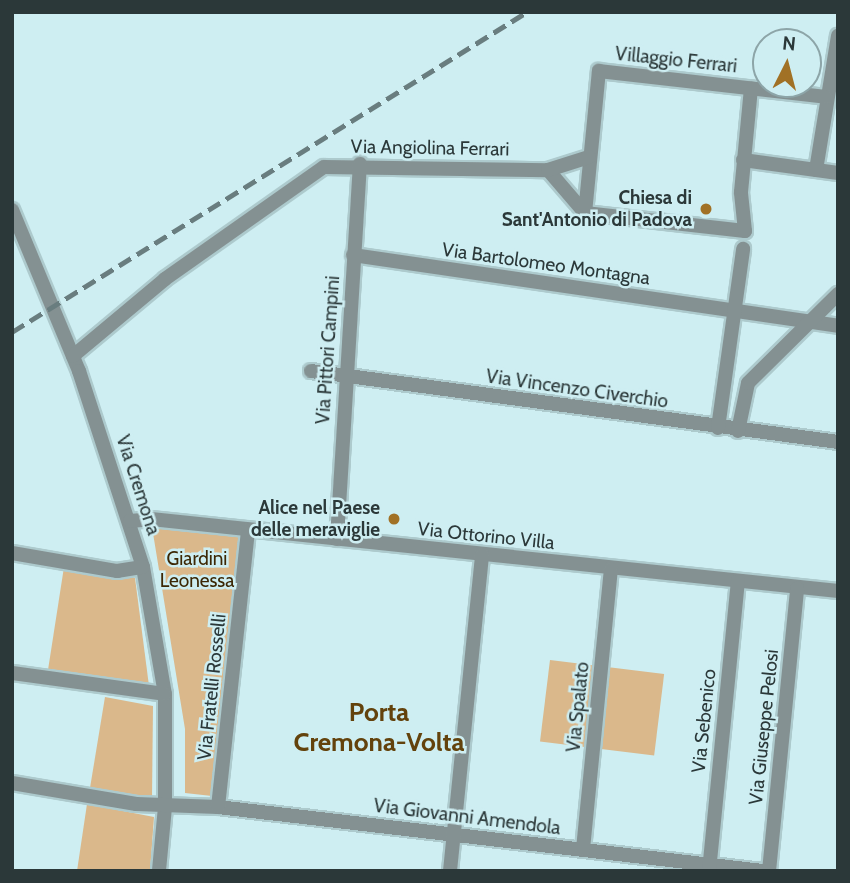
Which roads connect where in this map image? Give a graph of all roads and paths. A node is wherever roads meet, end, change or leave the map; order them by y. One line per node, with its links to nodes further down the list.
1 (838, 36): 3 (street)
2 (751, 88): 3 (street, Villaggio Ferrari); 4 (street, Villaggio Ferrari); 5 (street, Villaggio Ferrari)
3 (826, 97): 8 (street)
4 (589, 157): 7 (street); 10 (street, Villaggio Ferrari)
5 (743, 160): 8 (street); 10 (street, Villaggio Ferrari)
6 (360, 164): 7 (street, Via Angiolina Ferrari); 13 (street, Via Pittori Campini); 18 (street, Via Angiolina Ferrari)
7 (548, 170): 10 (street)
8 (816, 170): 9 (street)
9 (838, 173)
10 (585, 213)
11 (13, 216): 18 (street, Via Cremona)
12 (743, 249): 15 (street)
13 (353, 255): 15 (street, Via Bartolomeo Montagna); 20 (street, Via Pittori Campini)
14 (838, 294): 16 (street)
15 (734, 311): 16 (street, Via Bartolomeo Montagna); 21 (street)
16 (811, 323): 17 (street, Via Bartolomeo Montagna); 22 (street)
17 (838, 326)
18 (73, 356): 24 (street, Via Cremona)
19 (311, 371): 20 (street, Via Vincenzo Civerchio)
20 (345, 376): 21 (street, Via Vincenzo Civerchio); 26 (street, Via Pittori Campini)
21 (718, 428): 22 (street, Via Vincenzo Civerchio)
22 (738, 430): 23 (street, Via Vincenzo Civerchio)
23 (838, 442)
24 (130, 521): 25 (street, Via Ottorino Villa); 29 (street, Via Cremona)
25 (248, 530): 26 (street, Via Ottorino Villa); 38 (street, Via Fratelli Rosselli)
26 (337, 539): 28 (street, Via Ottorino Villa)
27 (12, 553): 29 (street)
28 (482, 555): 30 (street, Via Ottorino Villa); 39 (street)
29 (143, 567): 35 (street, Via Cremona)
30 (611, 569): 31 (street, Via Ottorino Villa); 40 (street, Via Spalato)
31 (738, 581): 32 (street, Via Ottorino Villa); 41 (street, Via Sebenico)
32 (797, 587): 33 (street, Via Ottorino Villa); 45 (street, Via Giuseppe Pelosi)
33 (838, 592)
34 (12, 673): 35 (street)
35 (165, 694): 37 (street, Via Cremona)
36 (12, 783): 37 (street, Via Giovanni Amendola)
37 (166, 807): 38 (street, Via Giovanni Amendola); 42 (street, Via Cremona)
38 (218, 807): 39 (street, Via Giovanni Amendola)
39 (453, 835): 40 (street, Via Giovanni Amendola); 43 (street)
40 (583, 849): 41 (street, Via Giovanni Amendola)
41 (709, 868): 44 (street, Via Giovanni Amendola)
42 (159, 871)
43 (450, 871)
44 (764, 871)
45 (769, 871)

